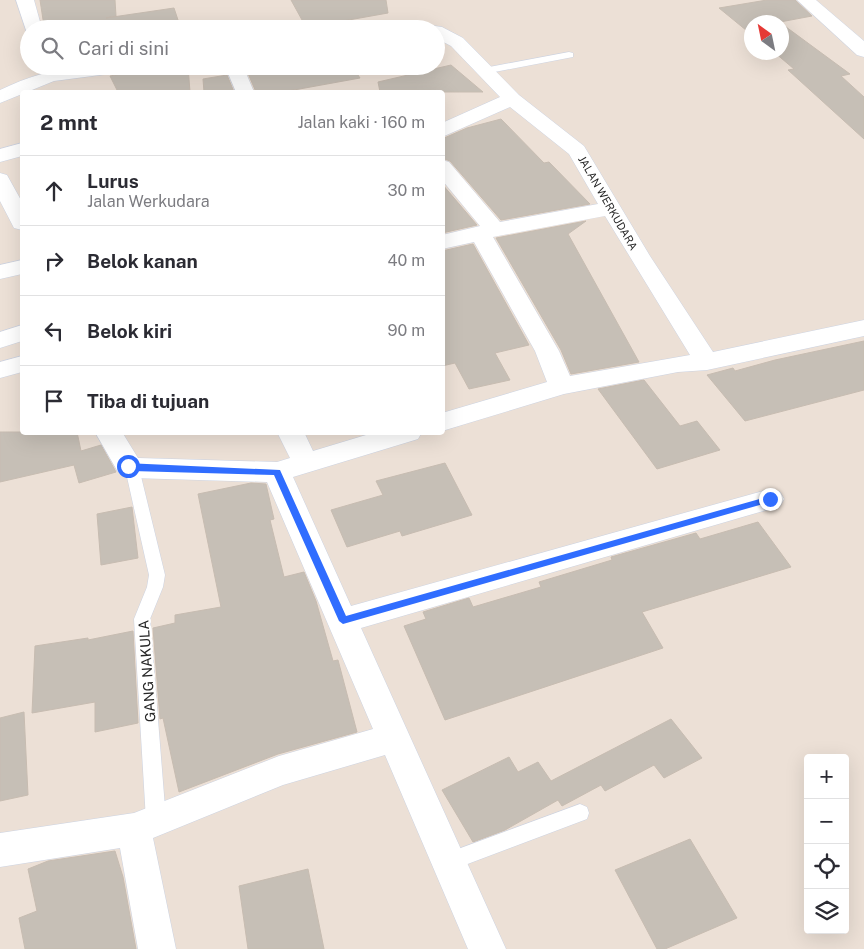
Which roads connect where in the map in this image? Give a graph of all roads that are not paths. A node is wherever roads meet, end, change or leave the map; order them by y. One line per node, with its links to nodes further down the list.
1 (25, 0): 3 (street)
2 (806, 0): 5 (street)
3 (31, 20)
4 (445, 36): 7 (street, JALAN WERKUDARA)
5 (864, 51)
6 (569, 55): 7 (lane)
7 (484, 71): 12 (street, JALAN WERKUDARA)
8 (43, 75): 11 (street)
9 (238, 75): 10 (street)
10 (244, 90)
11 (0, 97)
12 (512, 99): 13 (street); 18 (street, JALAN WERKUDARA)
13 (445, 130)
14 (20, 150): 15 (street)
15 (0, 156)
16 (446, 175): 20 (street)
17 (1, 182): 19 (street)
18 (612, 208): 20 (street); 27 (street, JALAN WERKUDARA)
19 (20, 219)
20 (487, 231): 21 (street); 30 (street)
21 (445, 241)
22 (20, 267): 23 (street)
23 (0, 272)
24 (864, 328): 27 (street)
25 (20, 334): 26 (street)
26 (0, 340)
27 (706, 362): 30 (street)
28 (20, 365): 29 (street)
29 (0, 370)
30 (562, 386): 31 (street)
31 (445, 421)
32 (110, 435): 36 (street)
33 (290, 435): 35 (street)
34 (394, 435): 35 (street)
35 (292, 467): 36 (street); 38 (street)
36 (132, 468): 41 (lane, GANG NAKULA)
37 (770, 499): 38 (street)
38 (343, 621): 39 (street)
39 (395, 737): 41 (street); 43 (street)
40 (580, 813): 43 (lane)
41 (145, 824): 42 (street); 44 (street)
42 (0, 850)
43 (449, 862): 45 (street)
44 (157, 949)
45 (487, 949)

